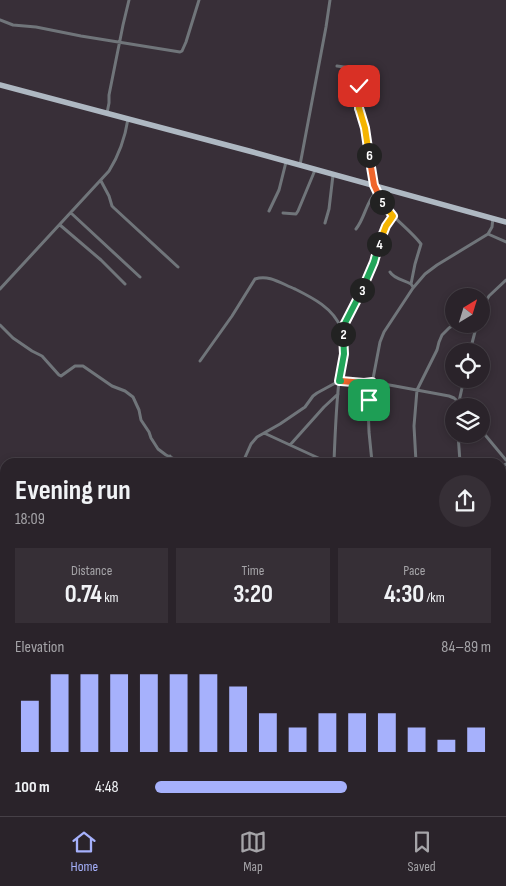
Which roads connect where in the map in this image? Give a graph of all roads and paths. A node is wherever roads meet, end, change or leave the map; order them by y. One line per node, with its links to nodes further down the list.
1 (129, 0): 5 (street)
2 (199, 0): 5 (street)
3 (330, 0): 11 (street)
4 (0, 20): 5 (street)
5 (120, 42): 8 (street)
6 (337, 66): 15 (street)
7 (0, 85): 8 (main road)
8 (107, 113): 9 (main road)
9 (128, 119): 10 (main road); 14 (street)
10 (286, 161): 11 (main road); 17 (street)
11 (300, 166): 12 (main road)
12 (316, 170): 13 (main road); 19 (street)
13 (333, 174): 15 (main road); 23 (street)
14 (101, 181): 18 (street); 28 (street)
15 (374, 185): 16 (street); 21 (main road)
16 (376, 192): 20 (street); 25 (street)
17 (269, 211)
18 (71, 213): 24 (street); 30 (street)
19 (283, 213)
20 (393, 216): 33 (street); 37 (street)
21 (493, 218): 22 (main road); 26 (street)
22 (506, 222)
23 (325, 224)
24 (60, 225): 32 (street); 34 (street)
25 (356, 229)
26 (488, 234): 27 (street); 33 (street)
27 (506, 242)
28 (178, 267)
29 (390, 272): 33 (street)
30 (140, 277)
31 (506, 280): 35 (street)
32 (125, 284)
33 (412, 285): 41 (street)
34 (0, 290)
35 (490, 295)
36 (0, 325): 49 (street)
37 (342, 329): 39 (street); 40 (street)
38 (445, 332): 42 (street)
39 (200, 361)
40 (339, 381): 41 (street); 43 (street); 45 (street)
41 (372, 382): 42 (street); 55 (street)
42 (417, 390): 44 (street); 56 (street)
43 (338, 394): 48 (street); 54 (street)
44 (454, 398)
45 (263, 433): 48 (street); 52 (street)
46 (490, 441): 58 (street)
47 (459, 443): 57 (street)
48 (290, 445): 53 (street)
49 (170, 456): 50 (street); 51 (street)
50 (167, 458)
51 (174, 458)
52 (245, 458)
53 (318, 458)
54 (334, 458)
55 (372, 458)
56 (416, 458)
57 (460, 458)
58 (504, 458)

